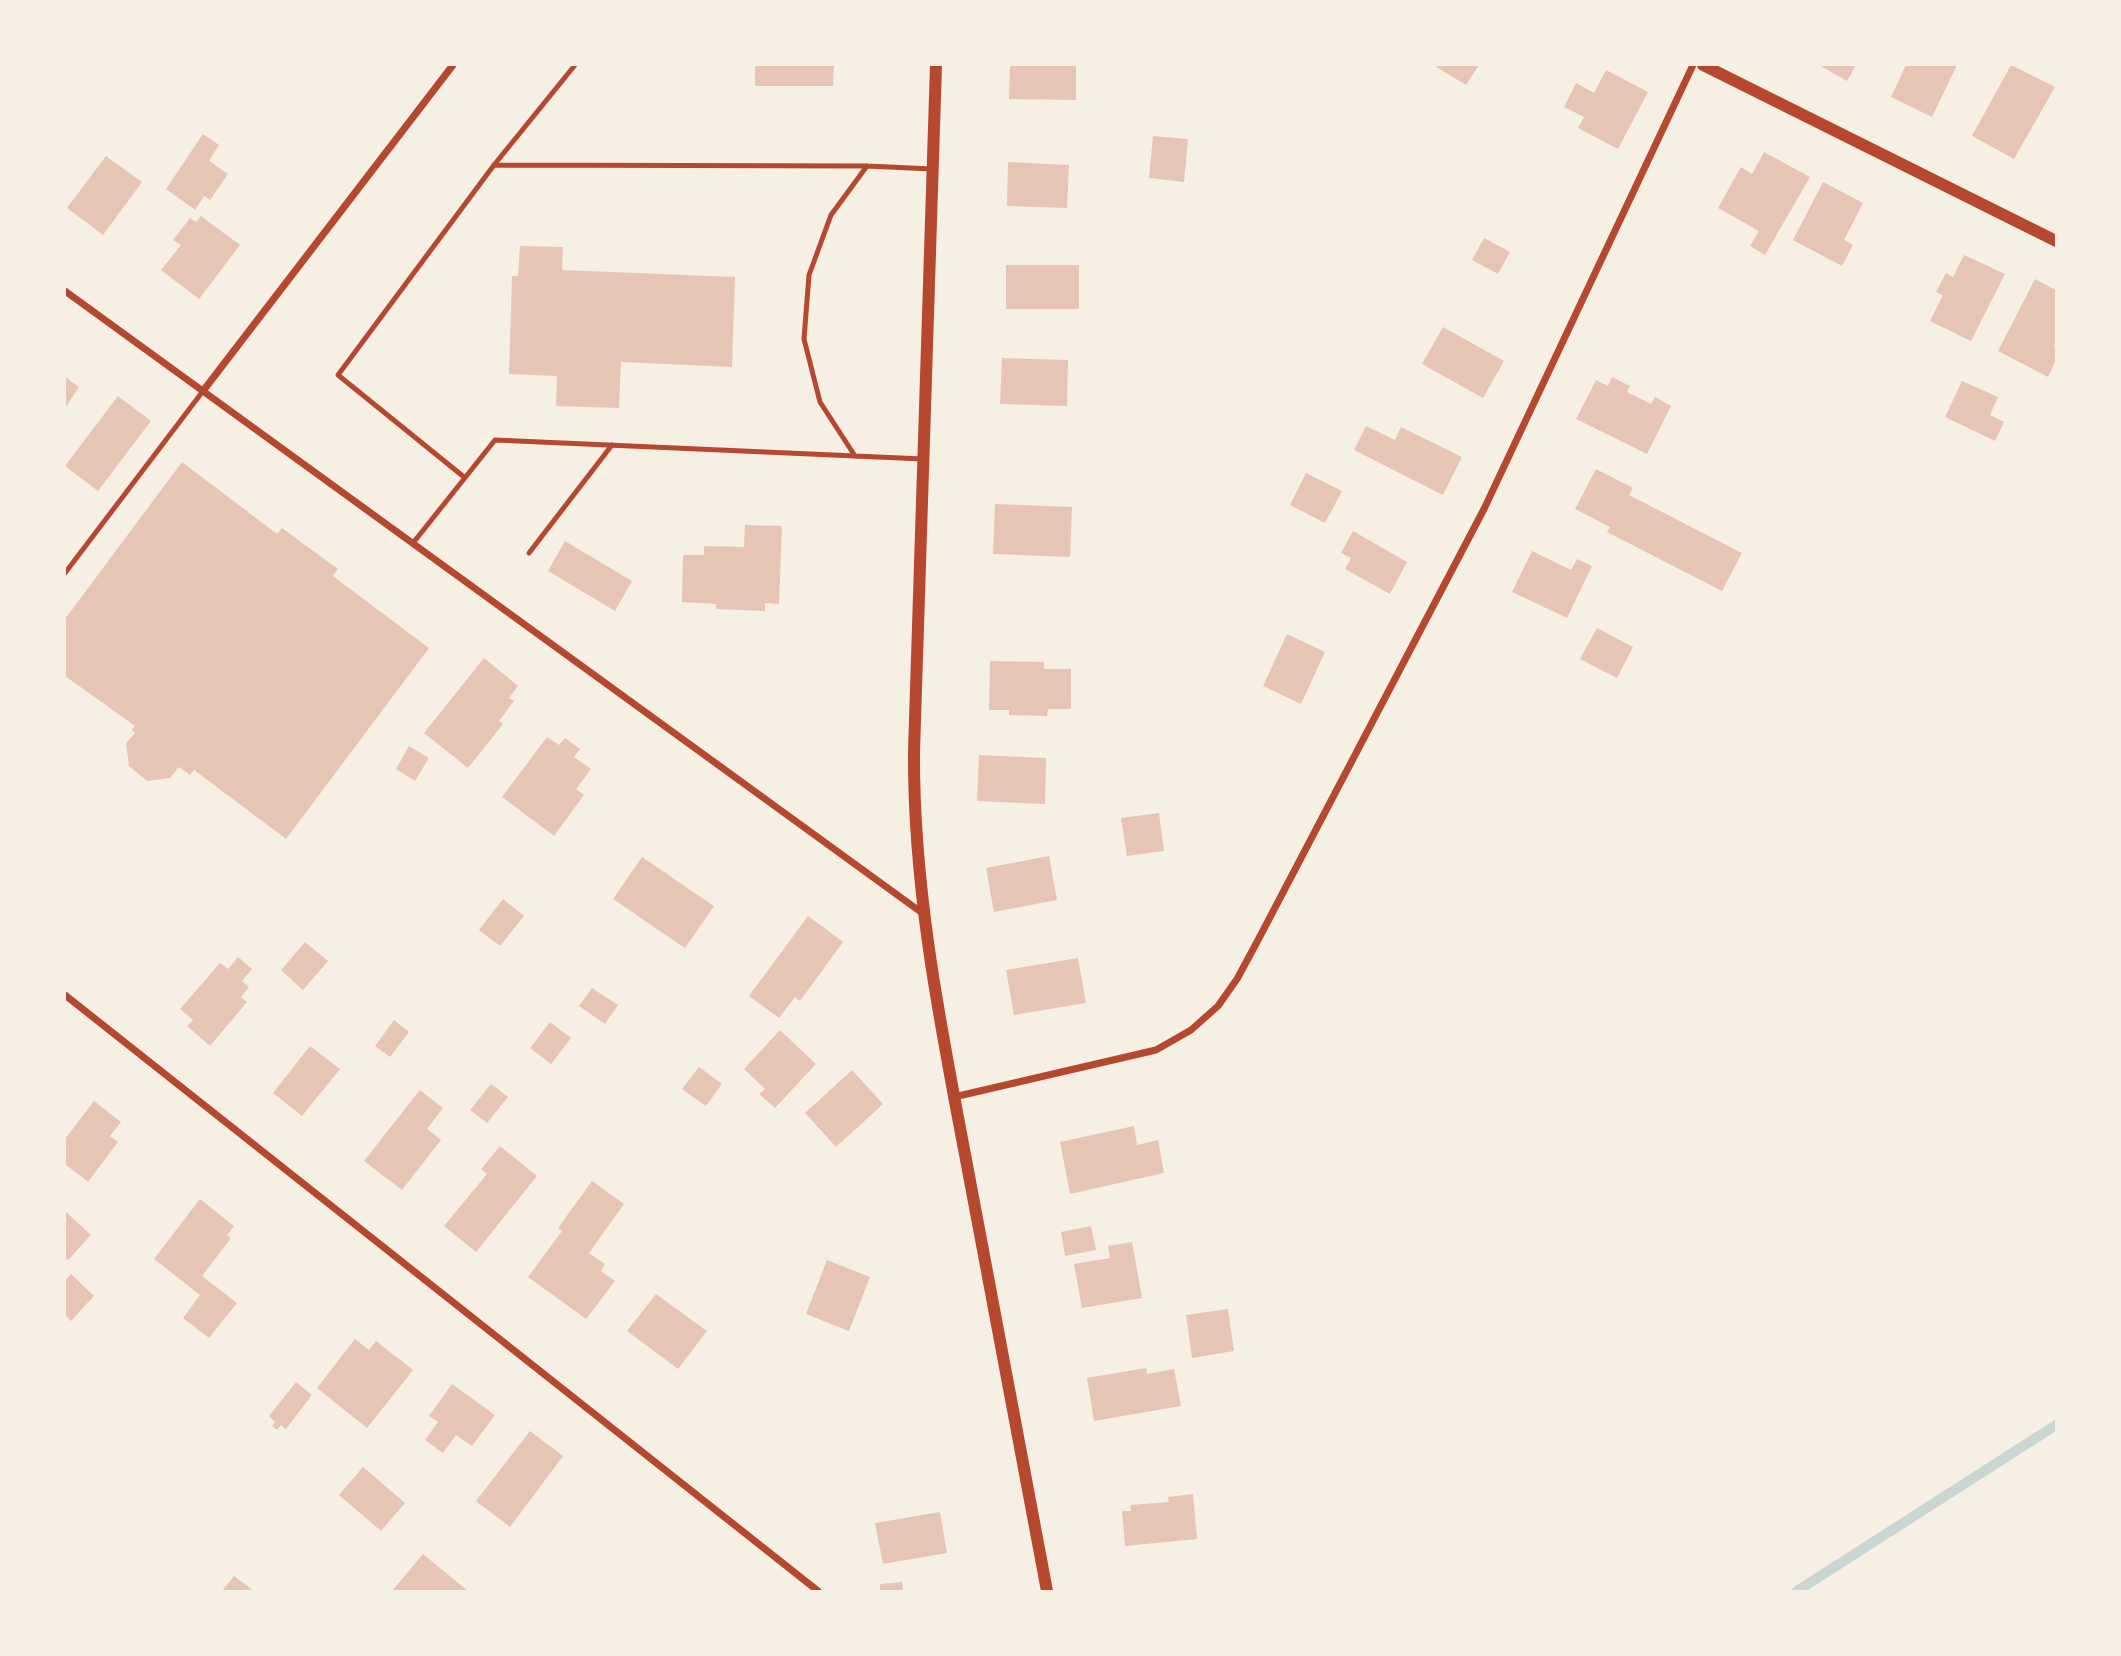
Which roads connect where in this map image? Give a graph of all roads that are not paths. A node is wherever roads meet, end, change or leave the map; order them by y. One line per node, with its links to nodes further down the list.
1 (453, 65): 11 (street)
2 (575, 65): 6 (lane)
3 (936, 65): 8 (street)
4 (1693, 65): 21 (street)
5 (1703, 65): 9 (street)
6 (494, 164): 7 (lane); 15 (lane)
7 (867, 166): 8 (lane); 13 (lane)
8 (932, 169): 14 (street)
9 (2056, 241)
10 (65, 291): 11 (street)
11 (202, 391): 16 (street); 18 (lane)
12 (612, 445): 13 (lane); 15 (lane); 17 (lane)
13 (855, 456): 14 (lane)
14 (924, 459): 19 (street)
15 (464, 477): 16 (lane)
16 (413, 543): 19 (street)
17 (529, 553)
18 (65, 573)
19 (925, 915): 21 (street)
20 (65, 995): 22 (street)
21 (954, 1097): 23 (street)
22 (818, 1591)
23 (1047, 1591)

